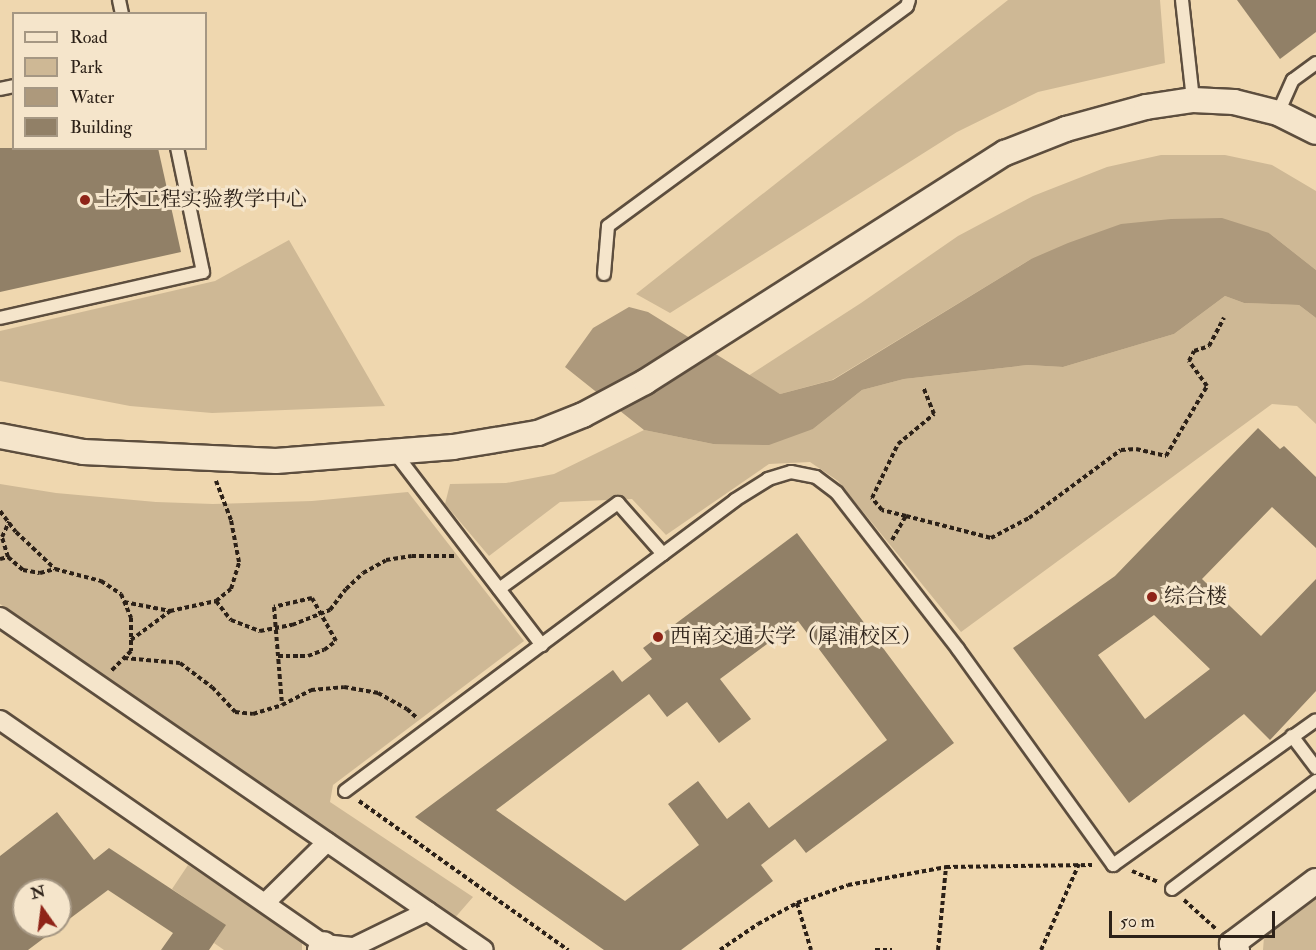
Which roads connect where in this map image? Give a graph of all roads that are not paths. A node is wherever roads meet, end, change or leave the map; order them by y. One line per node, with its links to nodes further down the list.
1 (909, 0): 8 (lane)
2 (1182, 0): 4 (lane)
3 (1316, 63): 5 (lane)
4 (1193, 100): 5 (street); 11 (street)
5 (1278, 113): 6 (street)
6 (1316, 132)
7 (177, 150): 9 (lane)
8 (604, 274)
9 (0, 318)
10 (0, 436): 11 (street)
11 (395, 453): 13 (lane)
12 (663, 554): 13 (lane); 15 (lane); 18 (lane)
13 (499, 589): 15 (lane)
14 (0, 617): 22 (street)
15 (542, 645): 21 (lane)
16 (0, 720): 25 (street)
17 (1316, 720): 18 (lane)
18 (1292, 736): 19 (lane)
19 (1316, 768)
20 (1316, 781): 24 (lane)
21 (345, 791)
22 (327, 842): 25 (street); 26 (street)
23 (1316, 881): 28 (street)
24 (1172, 889)
25 (265, 903): 27 (street)
26 (428, 911): 27 (street); 29 (street)
27 (322, 947)
28 (1234, 947)
29 (484, 950)

